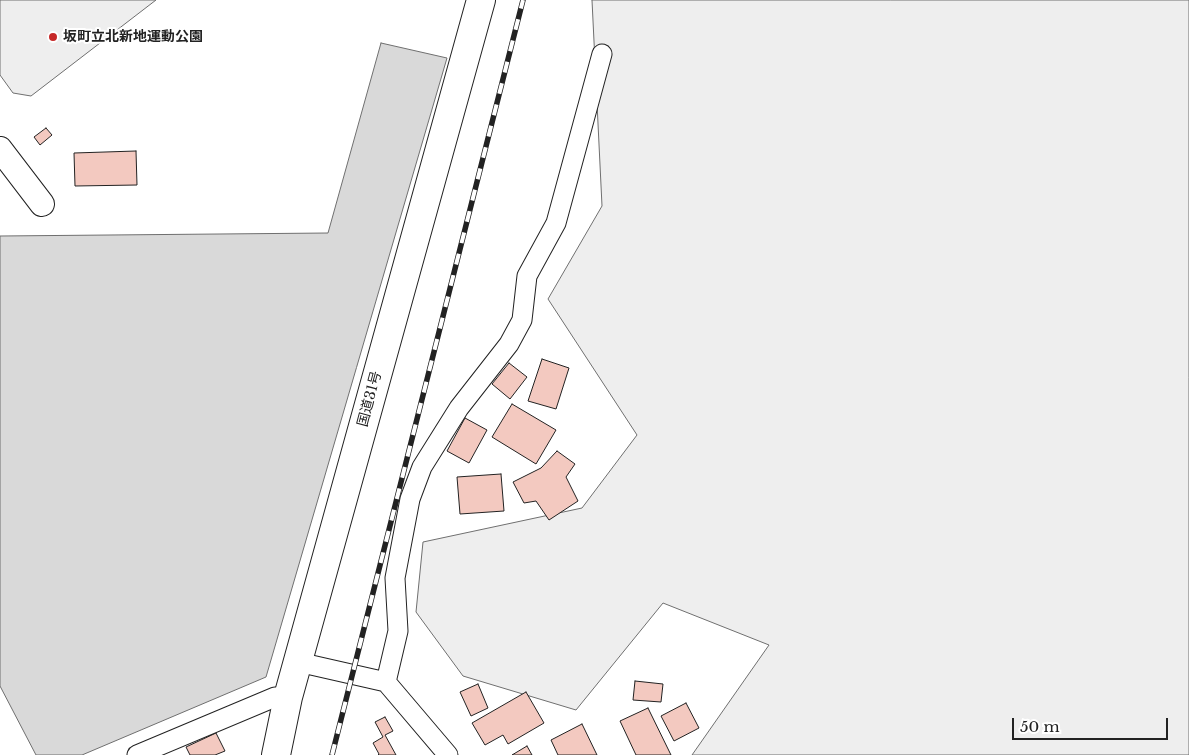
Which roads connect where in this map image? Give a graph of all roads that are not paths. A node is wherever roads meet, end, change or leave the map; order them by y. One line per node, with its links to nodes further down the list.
1 (479, 0): 5 (highway, 国道31号)
2 (602, 54): 6 (street)
3 (0, 149): 4 (street)
4 (42, 204)
5 (298, 662): 6 (street); 7 (highway, 国道31号)
6 (386, 682): 10 (street)
7 (288, 697): 8 (street); 9 (highway, 国道31号)
8 (136, 755)
9 (276, 755)
10 (448, 755)

